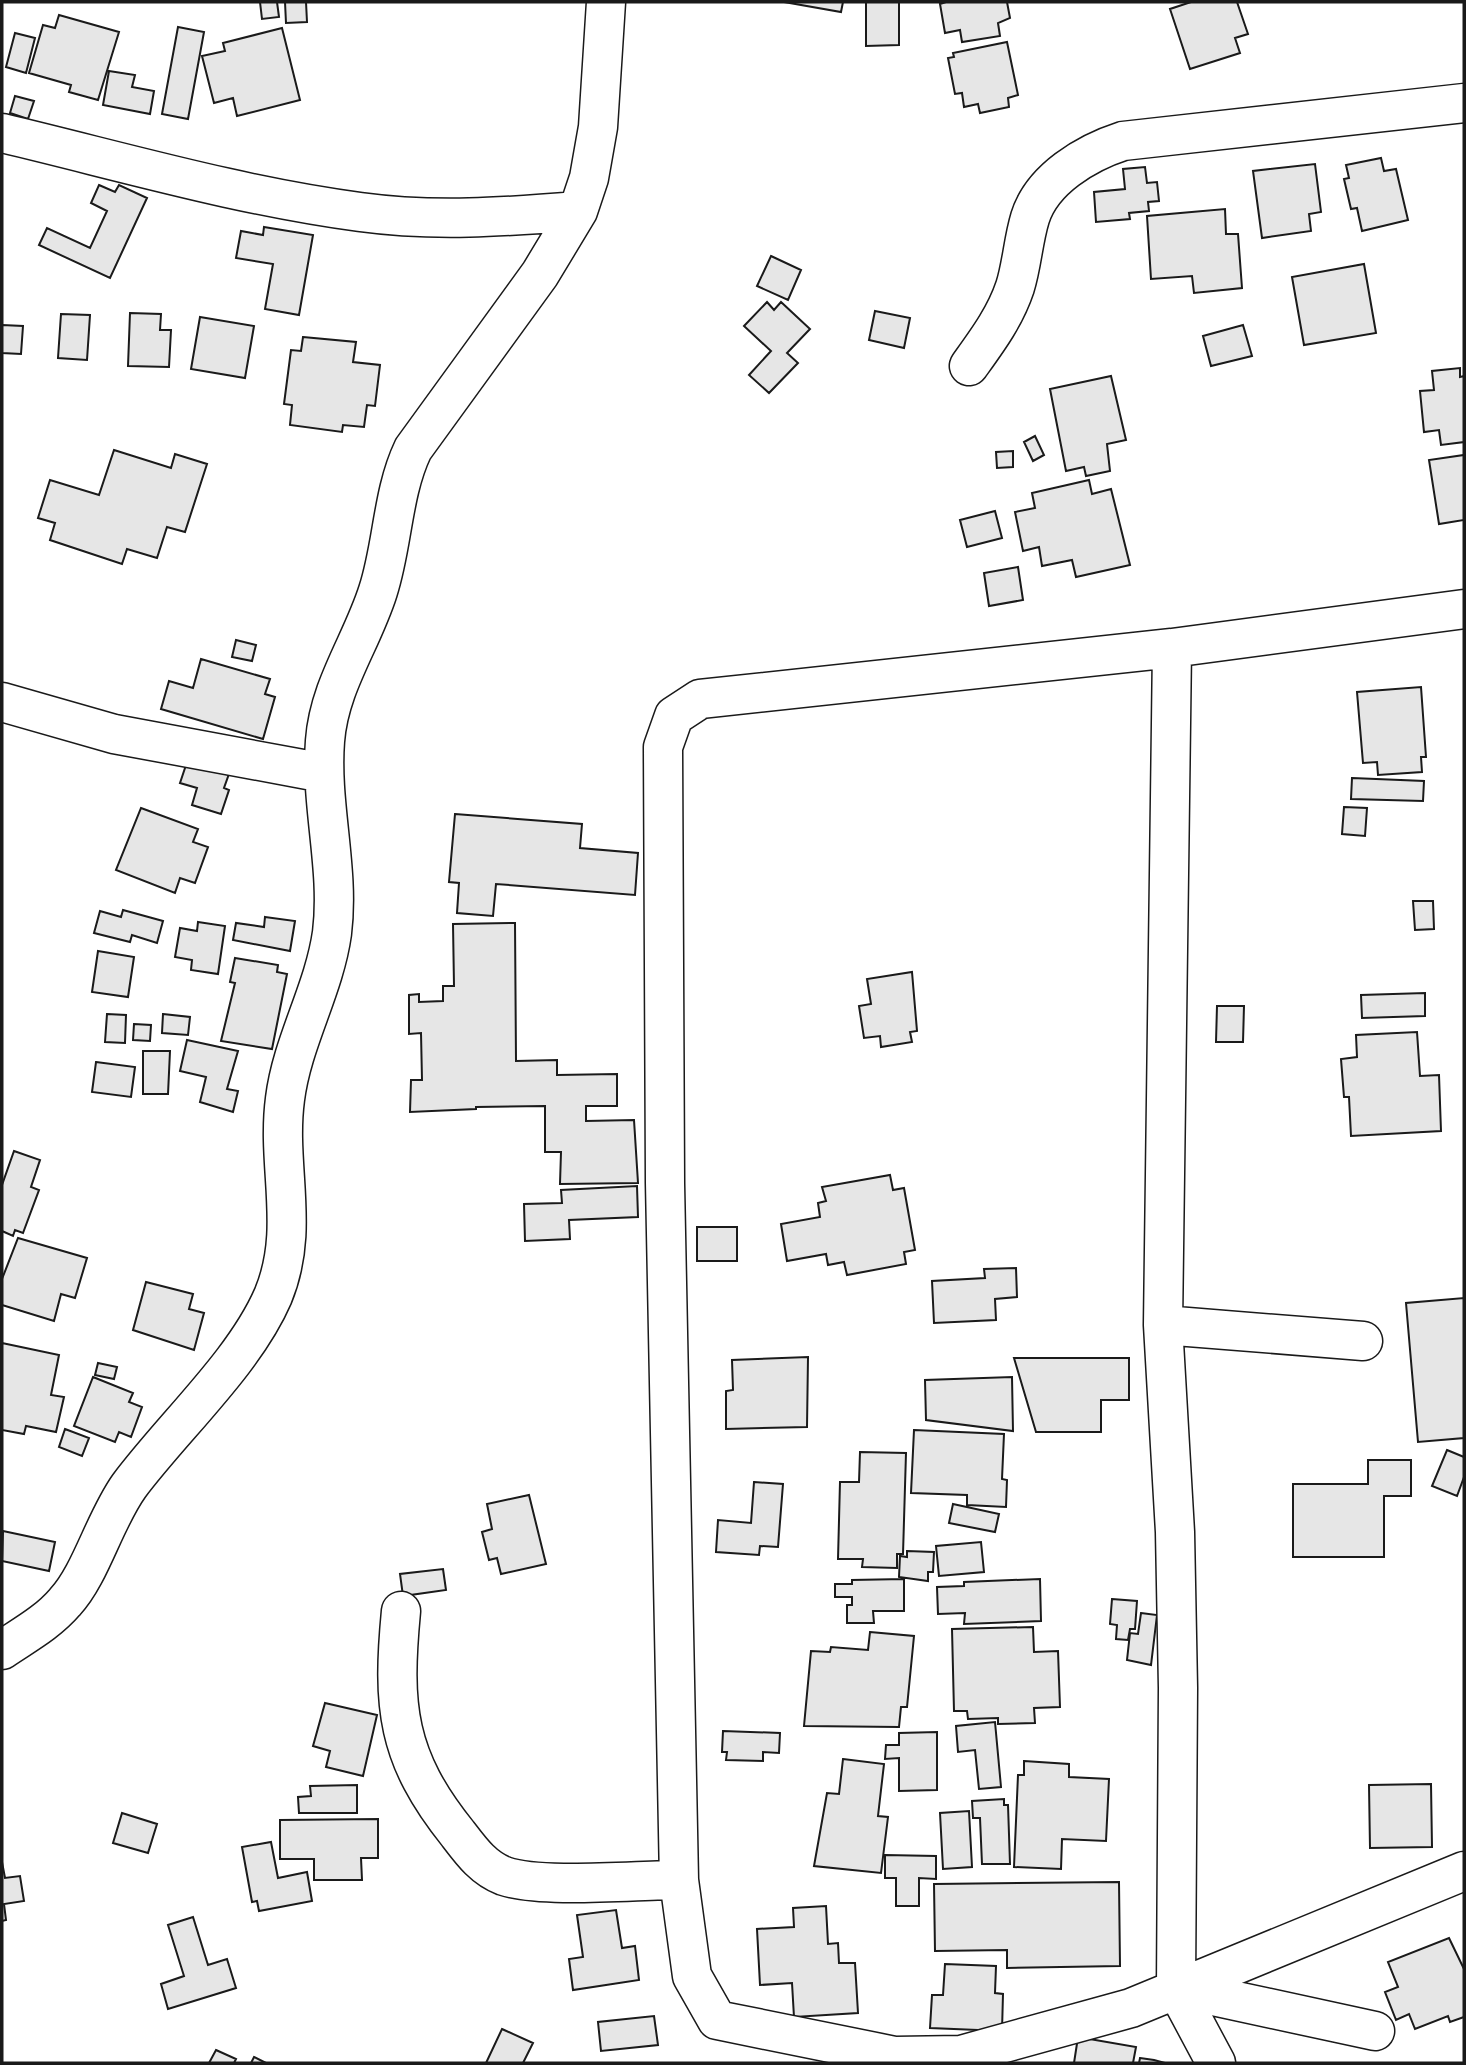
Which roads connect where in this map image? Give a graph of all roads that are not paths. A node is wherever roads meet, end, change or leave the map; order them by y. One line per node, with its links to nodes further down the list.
1 (606, 2): 4 (street)
2 (1464, 103): 5 (street)
3 (2, 133): 4 (street)
4 (578, 211): 9 (street)
5 (969, 366)
6 (1464, 608): 7 (street)
7 (1172, 648): 10 (street); 15 (street)
8 (2, 702): 9 (street)
9 (324, 773): 13 (street)
10 (1163, 1325): 11 (street); 16 (street)
11 (1363, 1341)
12 (401, 1611): 15 (street)
13 (2, 1650)
14 (1464, 1871): 16 (street)
15 (679, 1880): 16 (street)
16 (1176, 1989): 17 (street); 18 (street)
17 (1375, 2031)
18 (1216, 2063)

